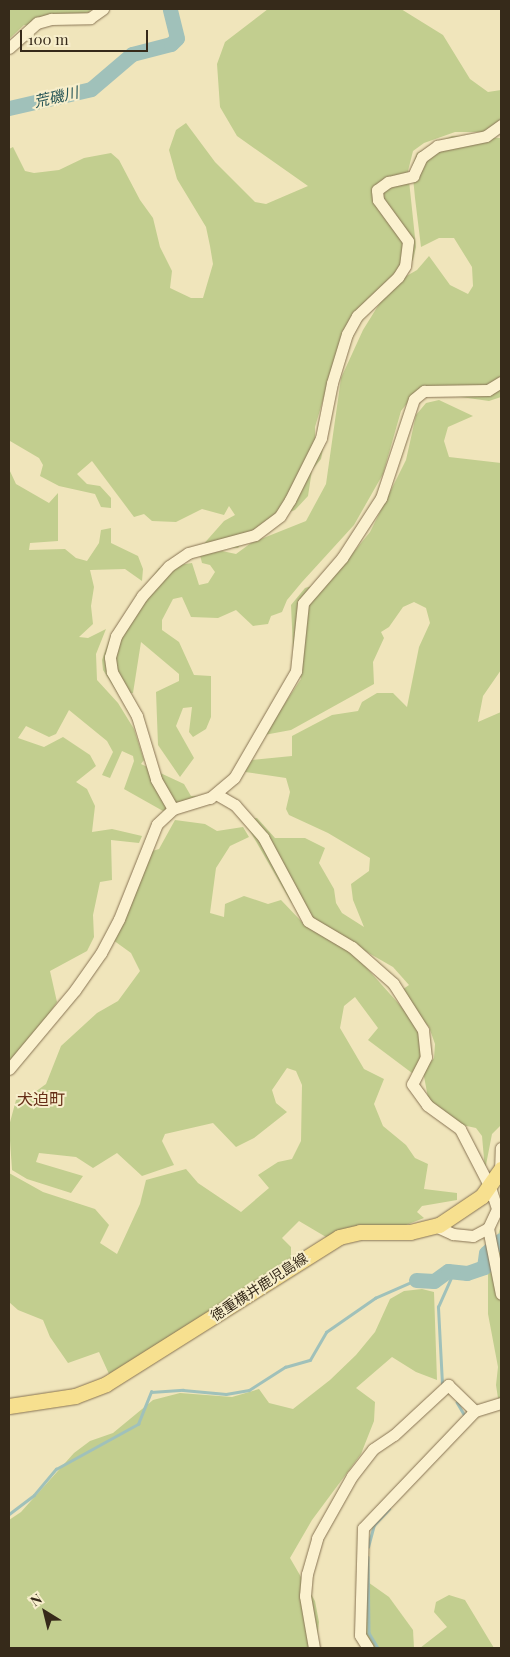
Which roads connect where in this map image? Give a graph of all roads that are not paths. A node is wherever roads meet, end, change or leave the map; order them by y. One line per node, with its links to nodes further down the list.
1 (103, 9): 2 (street)
2 (9, 48)
3 (501, 125): 6 (street)
4 (501, 382): 5 (street)
5 (216, 794): 6 (street); 10 (street)
6 (173, 809): 7 (street)
7 (9, 1069)
8 (501, 1148): 9 (street)
9 (501, 1171): 10 (main road, 徳重横井鹿児島線)
10 (490, 1187): 11 (main road, 徳重横井鹿児島線); 12 (street)
11 (435, 1226): 12 (street); 15 (main road, 徳重横井鹿児島線)
12 (488, 1228): 13 (street)
13 (501, 1294)
14 (501, 1403): 16 (street)
15 (9, 1406)
16 (475, 1411): 17 (street); 18 (street)
17 (314, 1648)
18 (368, 1648)

